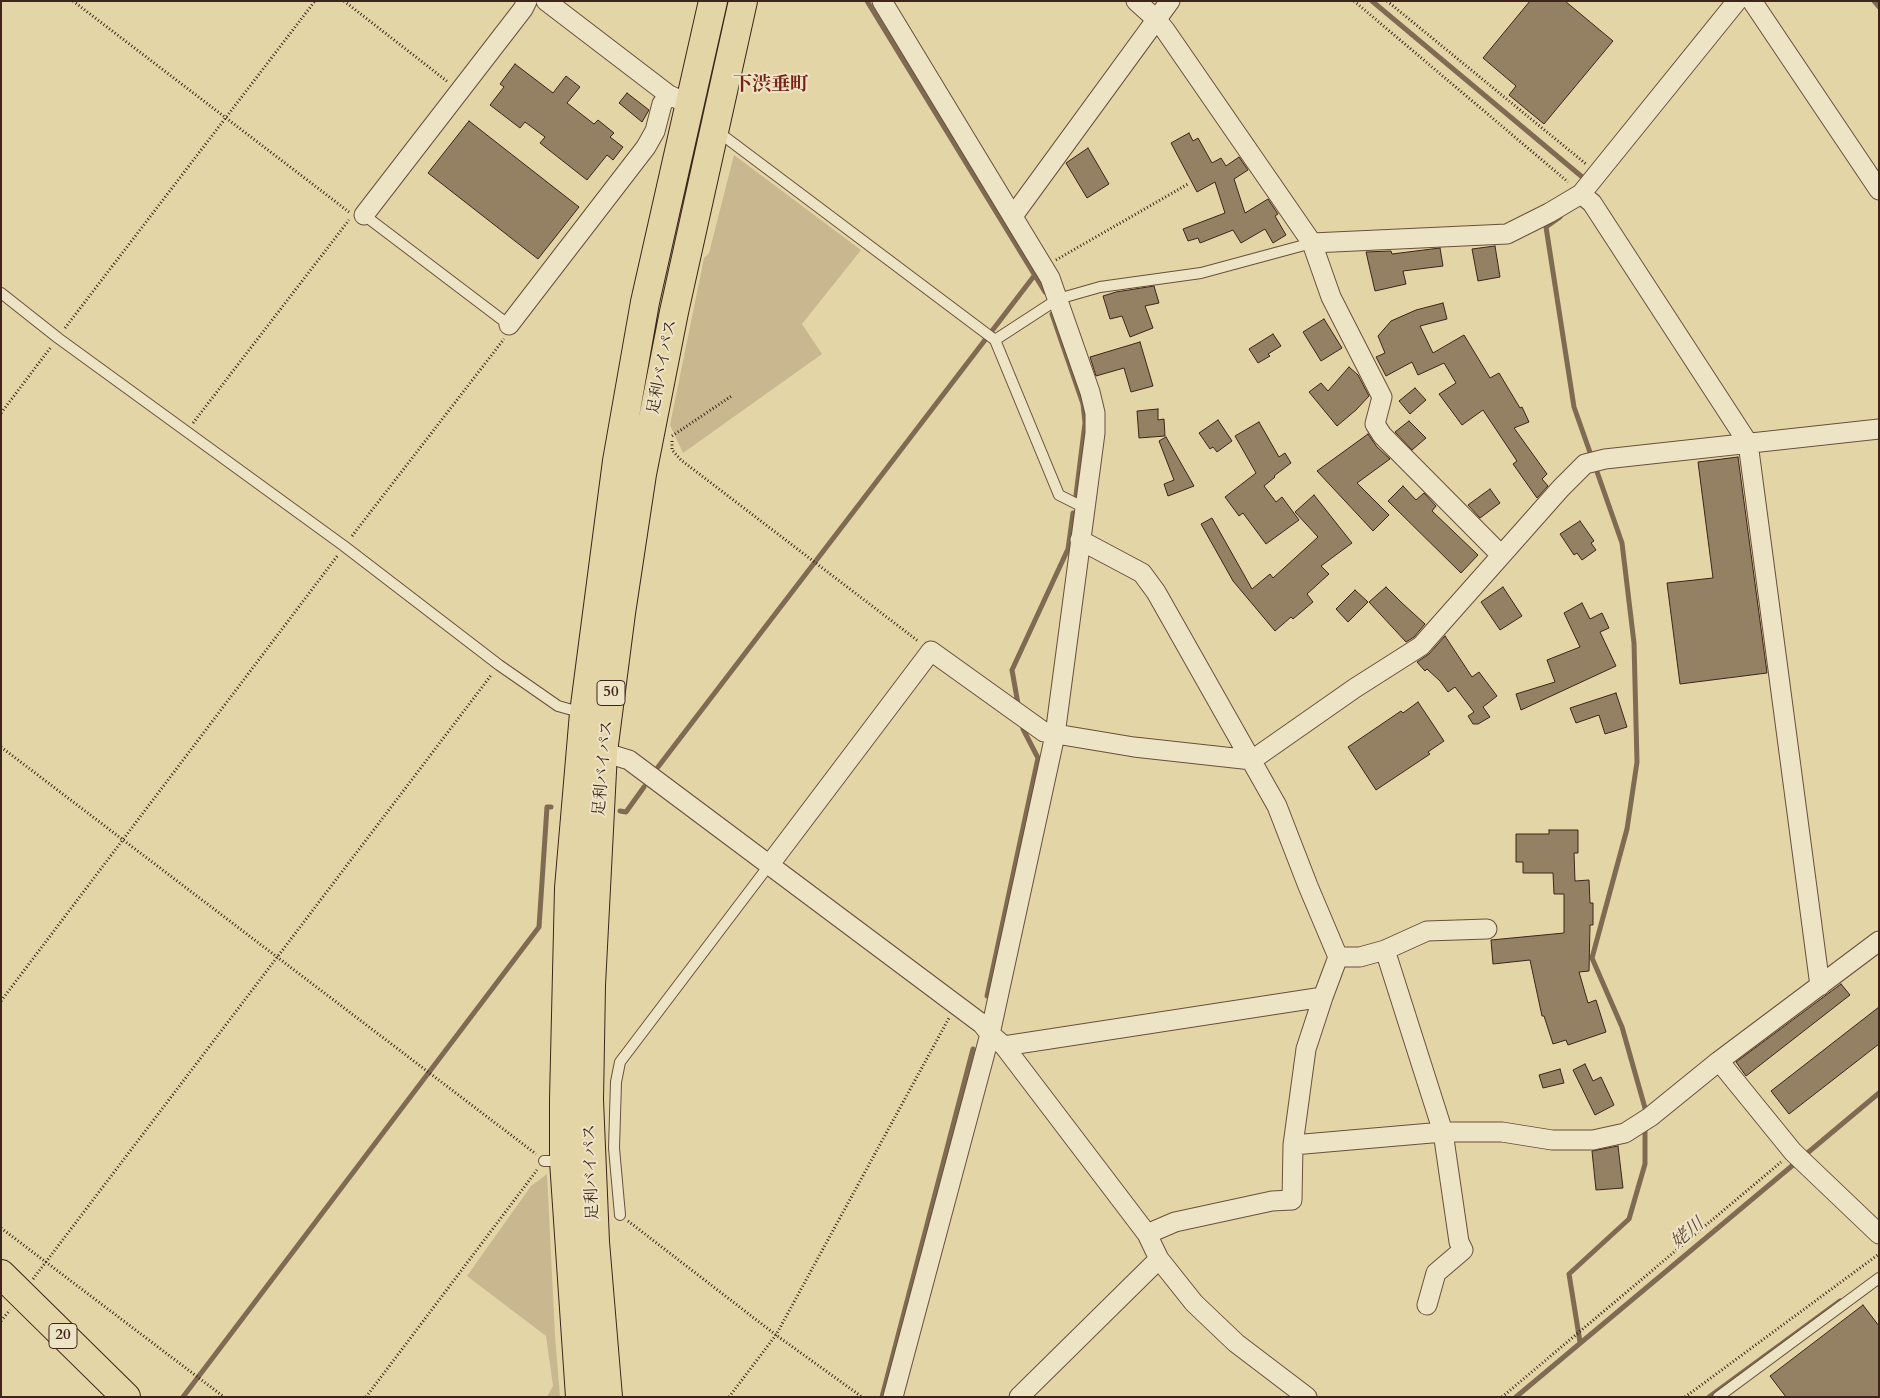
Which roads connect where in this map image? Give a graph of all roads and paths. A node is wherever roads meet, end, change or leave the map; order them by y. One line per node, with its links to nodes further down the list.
1 (74, 1): 18 (path)
2 (315, 1): 18 (path)
3 (344, 1): 16 (path)
4 (527, 1): 16 (street)
5 (546, 1): 17 (street)
6 (713, 1): 17 (main road, 足利バイパス / 50)
7 (743, 1): 19 (main road, 足利バイパス / 50)
8 (882, 1): 25 (street)
9 (1136, 1): 15 (street)
10 (1170, 1): 15 (street)
11 (1354, 1): 23 (path)
12 (1387, 1): 20 (path)
13 (1737, 1): 20 (street)
14 (1752, 1): 22 (street)
15 (1157, 20): 25 (street); 26 (street)
16 (460, 91): 24 (street)
17 (680, 98): 30 (street); 45 (main road, 足利バイパス / 50)
18 (227, 118): 31 (path); 36 (path)
19 (715, 130): 32 (lane); 37 (main road, 足利バイパス / 50)
20 (1598, 174): 23 (street)
21 (1188, 184): 27 (path)
22 (1879, 190)
23 (1581, 194): 26 (street); 38 (street)
24 (364, 215): 30 (lane)
25 (1013, 216): 27 (street)
26 (1312, 243): 29 (lane); 42 (street)
27 (1043, 267): 29 (street)
28 (1, 293): 31 (lane)
29 (1058, 299): 32 (lane); 39 (street)
30 (509, 325): 41 (path)
31 (58, 338): 34 (path); 36 (lane)
32 (995, 340): 39 (lane)
33 (733, 395): 37 (path)
34 (1, 413)
35 (1879, 429): 38 (street)
36 (186, 432): 41 (lane)
37 (662, 432): 43 (path); 48 (main road, 足利バイパス / 50)
38 (1748, 443): 42 (street); 57 (street)
39 (1085, 508): 40 (street)
40 (1080, 540): 46 (street); 49 (street)
41 (344, 546): 44 (lane); 50 (path)
42 (1500, 555): 49 (street)
43 (931, 651): 46 (street); 51 (street)
44 (499, 665): 45 (lane); 55 (path)
45 (584, 713): 67 (main road, 足利バイパス / 50)
46 (1055, 735): 49 (street); 61 (street)
47 (1, 747): 50 (path)
48 (603, 752): 51 (street); 65 (main road, 足利バイパス / 50)
49 (1252, 760): 56 (street)
50 (123, 839): 55 (path); 59 (path)
51 (770, 864): 60 (street); 65 (lane)
52 (1487, 929): 54 (street)
53 (1879, 941): 57 (street)
54 (1385, 950): 56 (street); 63 (street)
55 (278, 957): 67 (path); 74 (path)
56 (1338, 957): 58 (street)
57 (1820, 986): 62 (street)
58 (1322, 998): 61 (street); 64 (street)
59 (1, 1001)
60 (956, 1004): 61 (street); 79 (path)
61 (997, 1040): 70 (street); 91 (street)
62 (1719, 1061): 63 (street); 66 (street)
63 (1443, 1132): 64 (street); 78 (street)
64 (1293, 1145): 70 (street)
65 (602, 1148): 68 (lane); 88 (main road, 足利バイパス / 50)
66 (1792, 1152): 71 (street); 93 (path)
67 (554, 1161): 86 (path); 87 (main road, 足利バイパス / 50)
68 (620, 1215): 79 (path)
69 (1, 1228): 74 (path)
70 (1147, 1234): 73 (street)
71 (1879, 1234)
72 (1879, 1254): 94 (path)
73 (1159, 1259): 81 (street); 92 (street)
74 (45, 1262): 77 (path); 85 (path)
75 (1, 1274): 77 (main road, 20)
76 (1879, 1278): 95 (lane)
77 (22, 1294): 80 (main road, 20); 82 (main road, 20)
78 (1427, 1305)
79 (776, 1335): 89 (path); 90 (path)
80 (72, 1344): 83 (main road, 20); 84 (main road, 20)
81 (1296, 1393)
82 (108, 1397)
83 (126, 1397)
84 (144, 1397)
85 (224, 1397)
86 (366, 1397)
87 (580, 1397)
88 (608, 1397)
89 (729, 1397)
90 (862, 1397)
91 (893, 1397)
92 (1019, 1397)
93 (1502, 1397)
94 (1685, 1397)
95 (1718, 1397)

